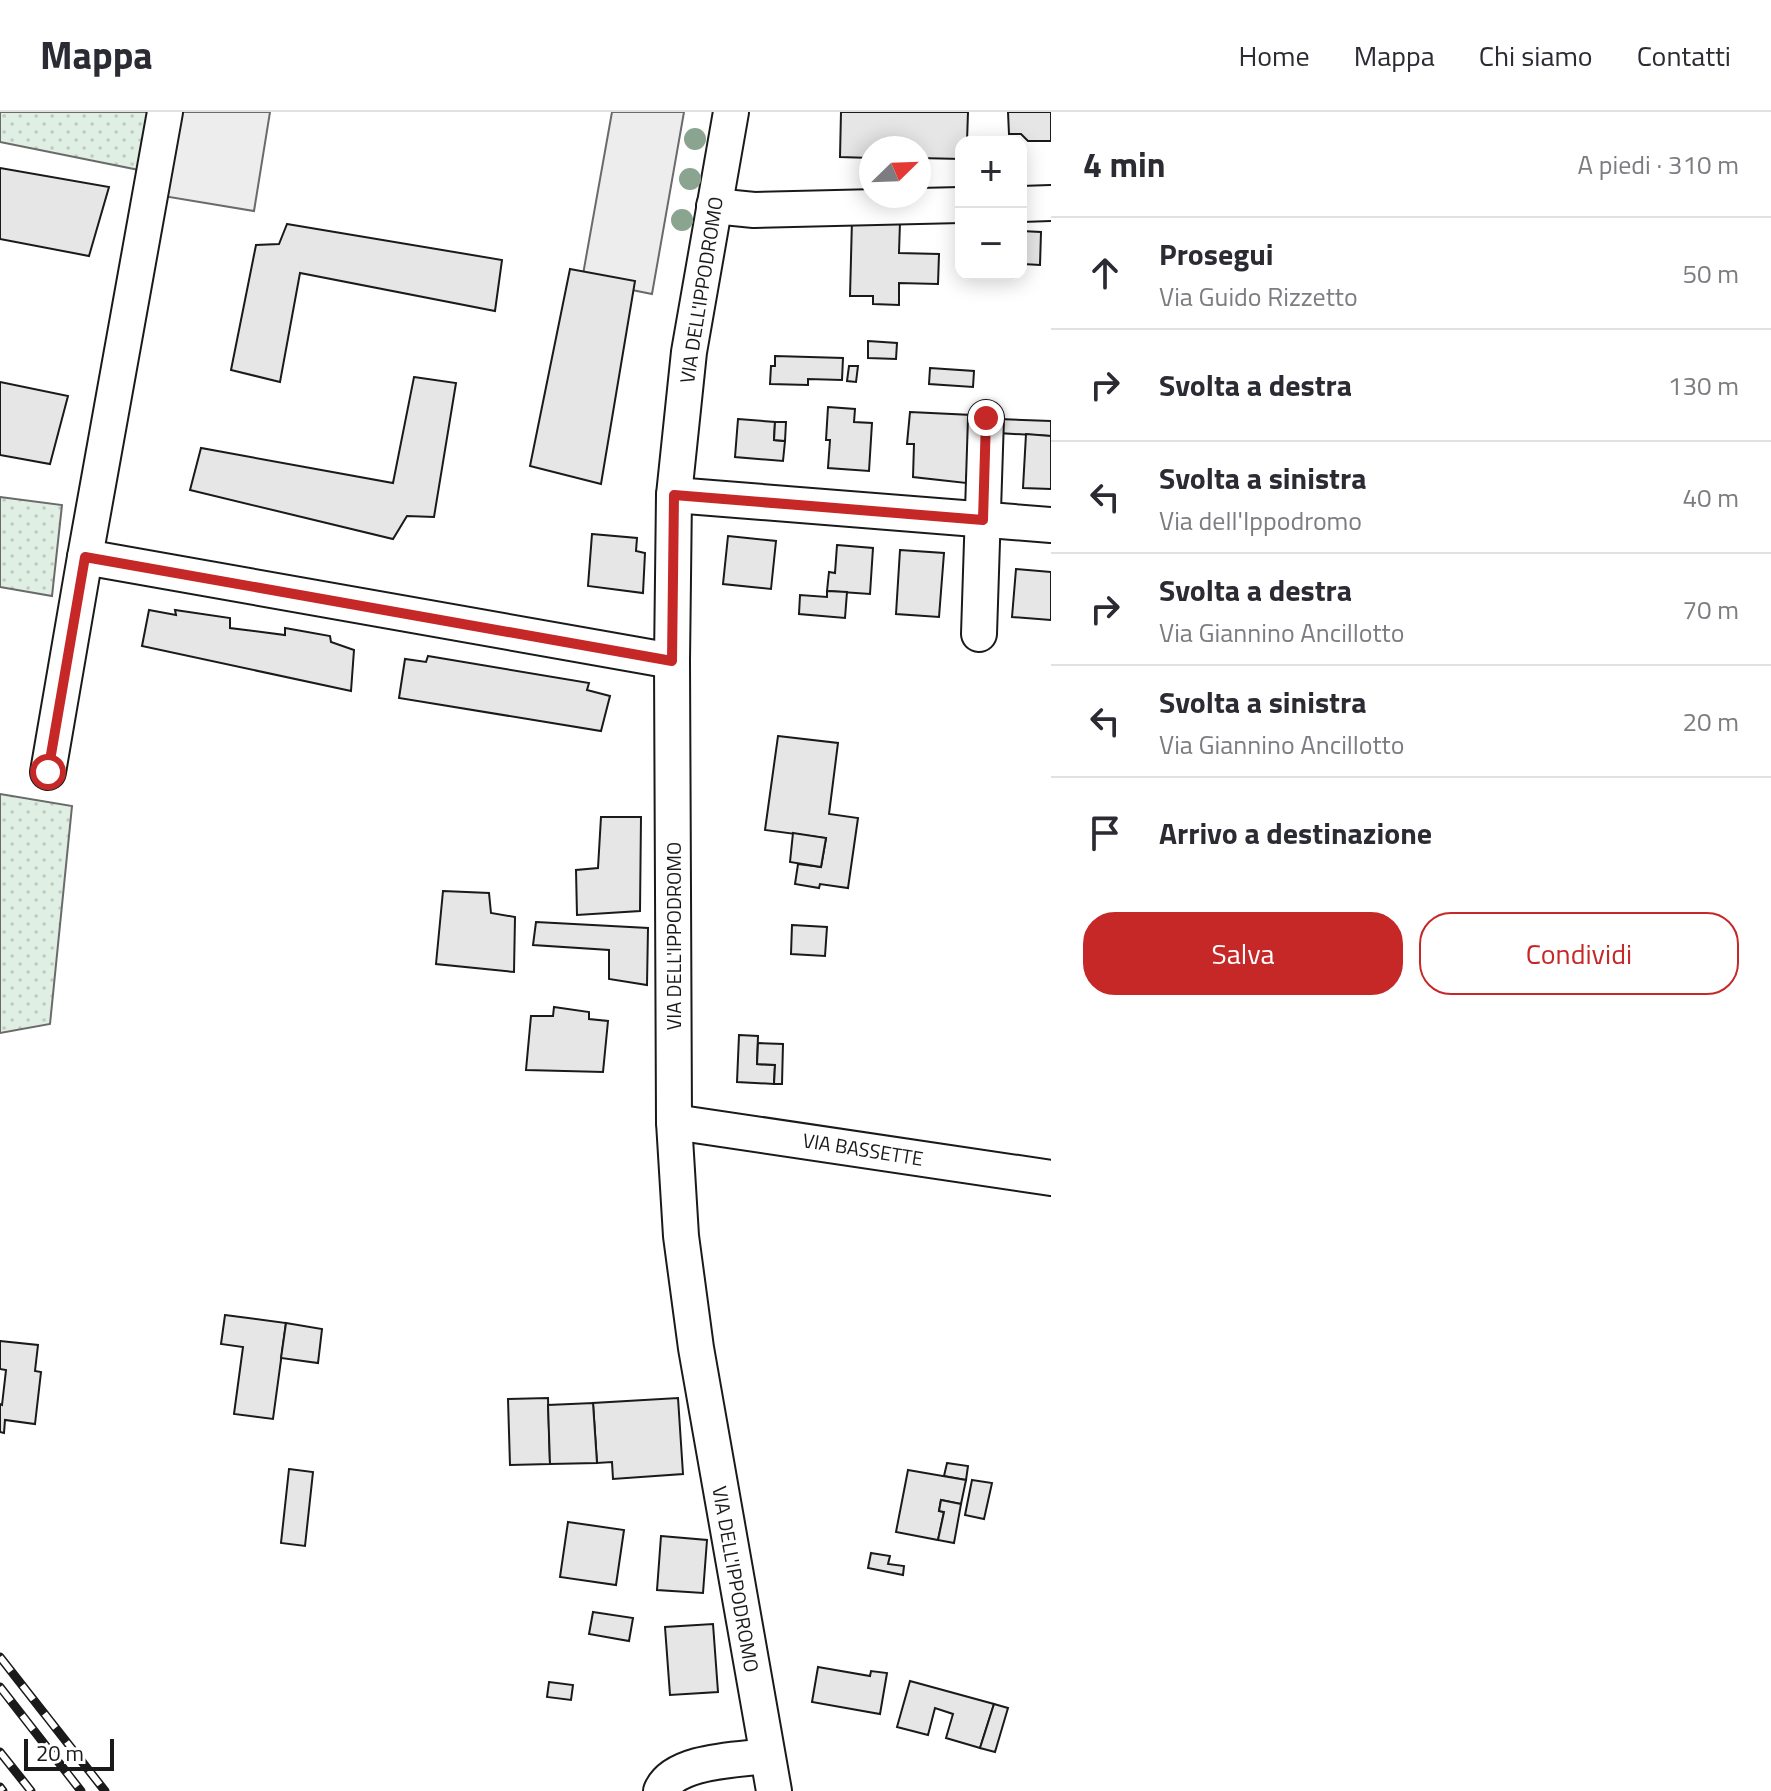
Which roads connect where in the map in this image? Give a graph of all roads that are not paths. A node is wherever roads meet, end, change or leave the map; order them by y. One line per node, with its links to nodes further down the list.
1 (165, 112): 11 (street)
2 (731, 112): 6 (street, VIA DELL'IPPODROMO)
3 (1051, 203): 4 (street)
4 (1027, 204)
5 (955, 205): 6 (street)
6 (714, 206): 8 (street, VIA DELL'IPPODROMO)
7 (986, 418): 9 (street)
8 (674, 495): 9 (street); 13 (street, VIA DELL'IPPODROMO)
9 (983, 520): 10 (street); 12 (street)
10 (1051, 525)
11 (85, 557): 13 (street); 14 (street)
12 (979, 634)
13 (672, 661): 15 (street, VIA DELL'IPPODROMO)
14 (48, 772)
15 (674, 1122): 16 (street, VIA BASSETTE); 17 (street, VIA DELL'IPPODROMO)
16 (1051, 1178)
17 (767, 1756): 18 (street); 19 (street, VIA DELL'IPPODROMO)
18 (661, 1791)
19 (774, 1791)

